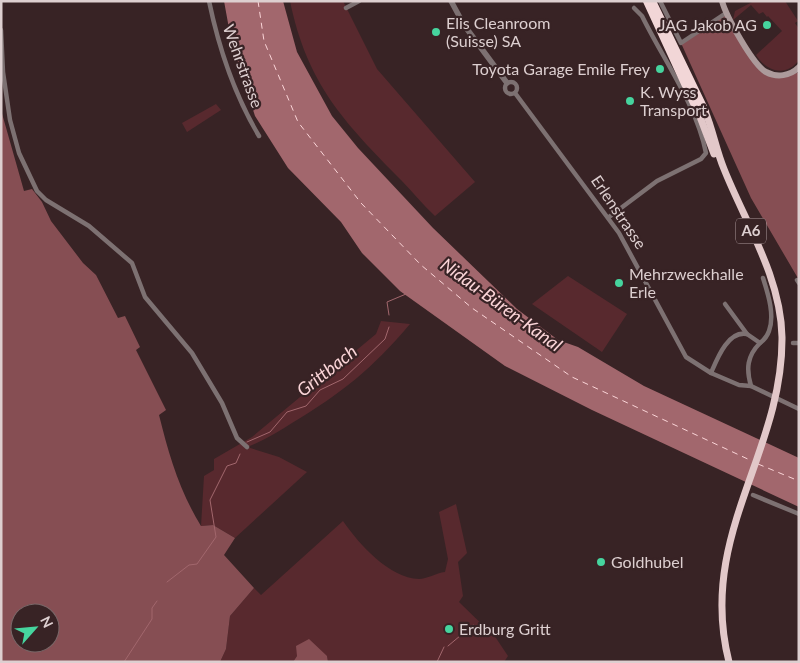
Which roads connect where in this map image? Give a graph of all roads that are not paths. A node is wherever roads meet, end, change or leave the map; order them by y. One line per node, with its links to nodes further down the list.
1 (209, 1): 18 (street, Wehrstrasse)
2 (359, 1): 9 (street)
3 (451, 1): 15 (street)
4 (641, 1): 13 (highway)
5 (647, 1): 13 (highway, A6)
6 (652, 1): 17 (highway, A6)
7 (660, 1): 11 (street)
8 (722, 1): 11 (main road)
9 (346, 8)
10 (634, 8): 19 (street)
11 (726, 13): 14 (main road)
12 (1, 30): 27 (street)
13 (668, 47): 17 (highway, A6)
14 (798, 70)
15 (507, 83): 16 (street); 16 (street)
16 (515, 93): 19 (street, Erlenstrasse)
17 (702, 112): 30 (highway, A6)
18 (259, 136)
19 (609, 217): 24 (street, Erlenstrasse)
20 (763, 278): 23 (street)
21 (725, 304): 22 (street)
22 (747, 334): 23 (street); 24 (street)
23 (760, 344): 25 (street)
24 (711, 372): 25 (street, Erlenstrasse)
25 (752, 386): 26 (street, Erlenstrasse)
26 (799, 409)
27 (243, 445)
28 (753, 494): 29 (street)
29 (799, 514)
30 (729, 662)

